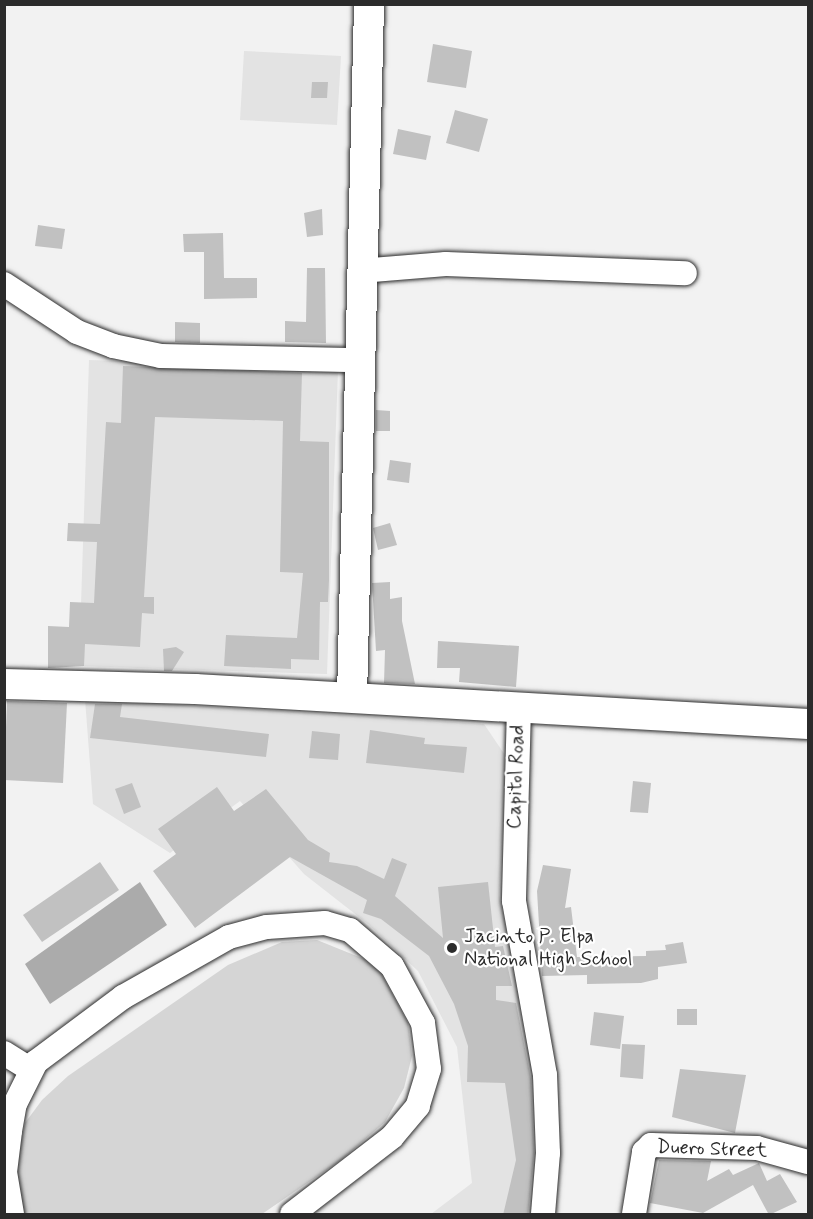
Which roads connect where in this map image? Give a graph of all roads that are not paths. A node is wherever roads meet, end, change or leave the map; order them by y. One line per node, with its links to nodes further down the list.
1 (369, 4): 2 (main road)
2 (360, 271): 3 (street); 5 (main road)
3 (685, 273)
4 (4, 284): 5 (street)
5 (359, 360): 7 (main road)
6 (4, 684): 7 (main road, Capitol Road)
7 (352, 697): 8 (main road, Capitol Road)
8 (519, 707): 9 (main road); 15 (street, Capitol Road)
9 (808, 724)
10 (4, 1053): 11 (street)
11 (30, 1069): 13 (street); 14 (street)
12 (808, 1162): 16 (street, Duero Street)
13 (12, 1215)
14 (292, 1215)
15 (543, 1215)
16 (634, 1215)

